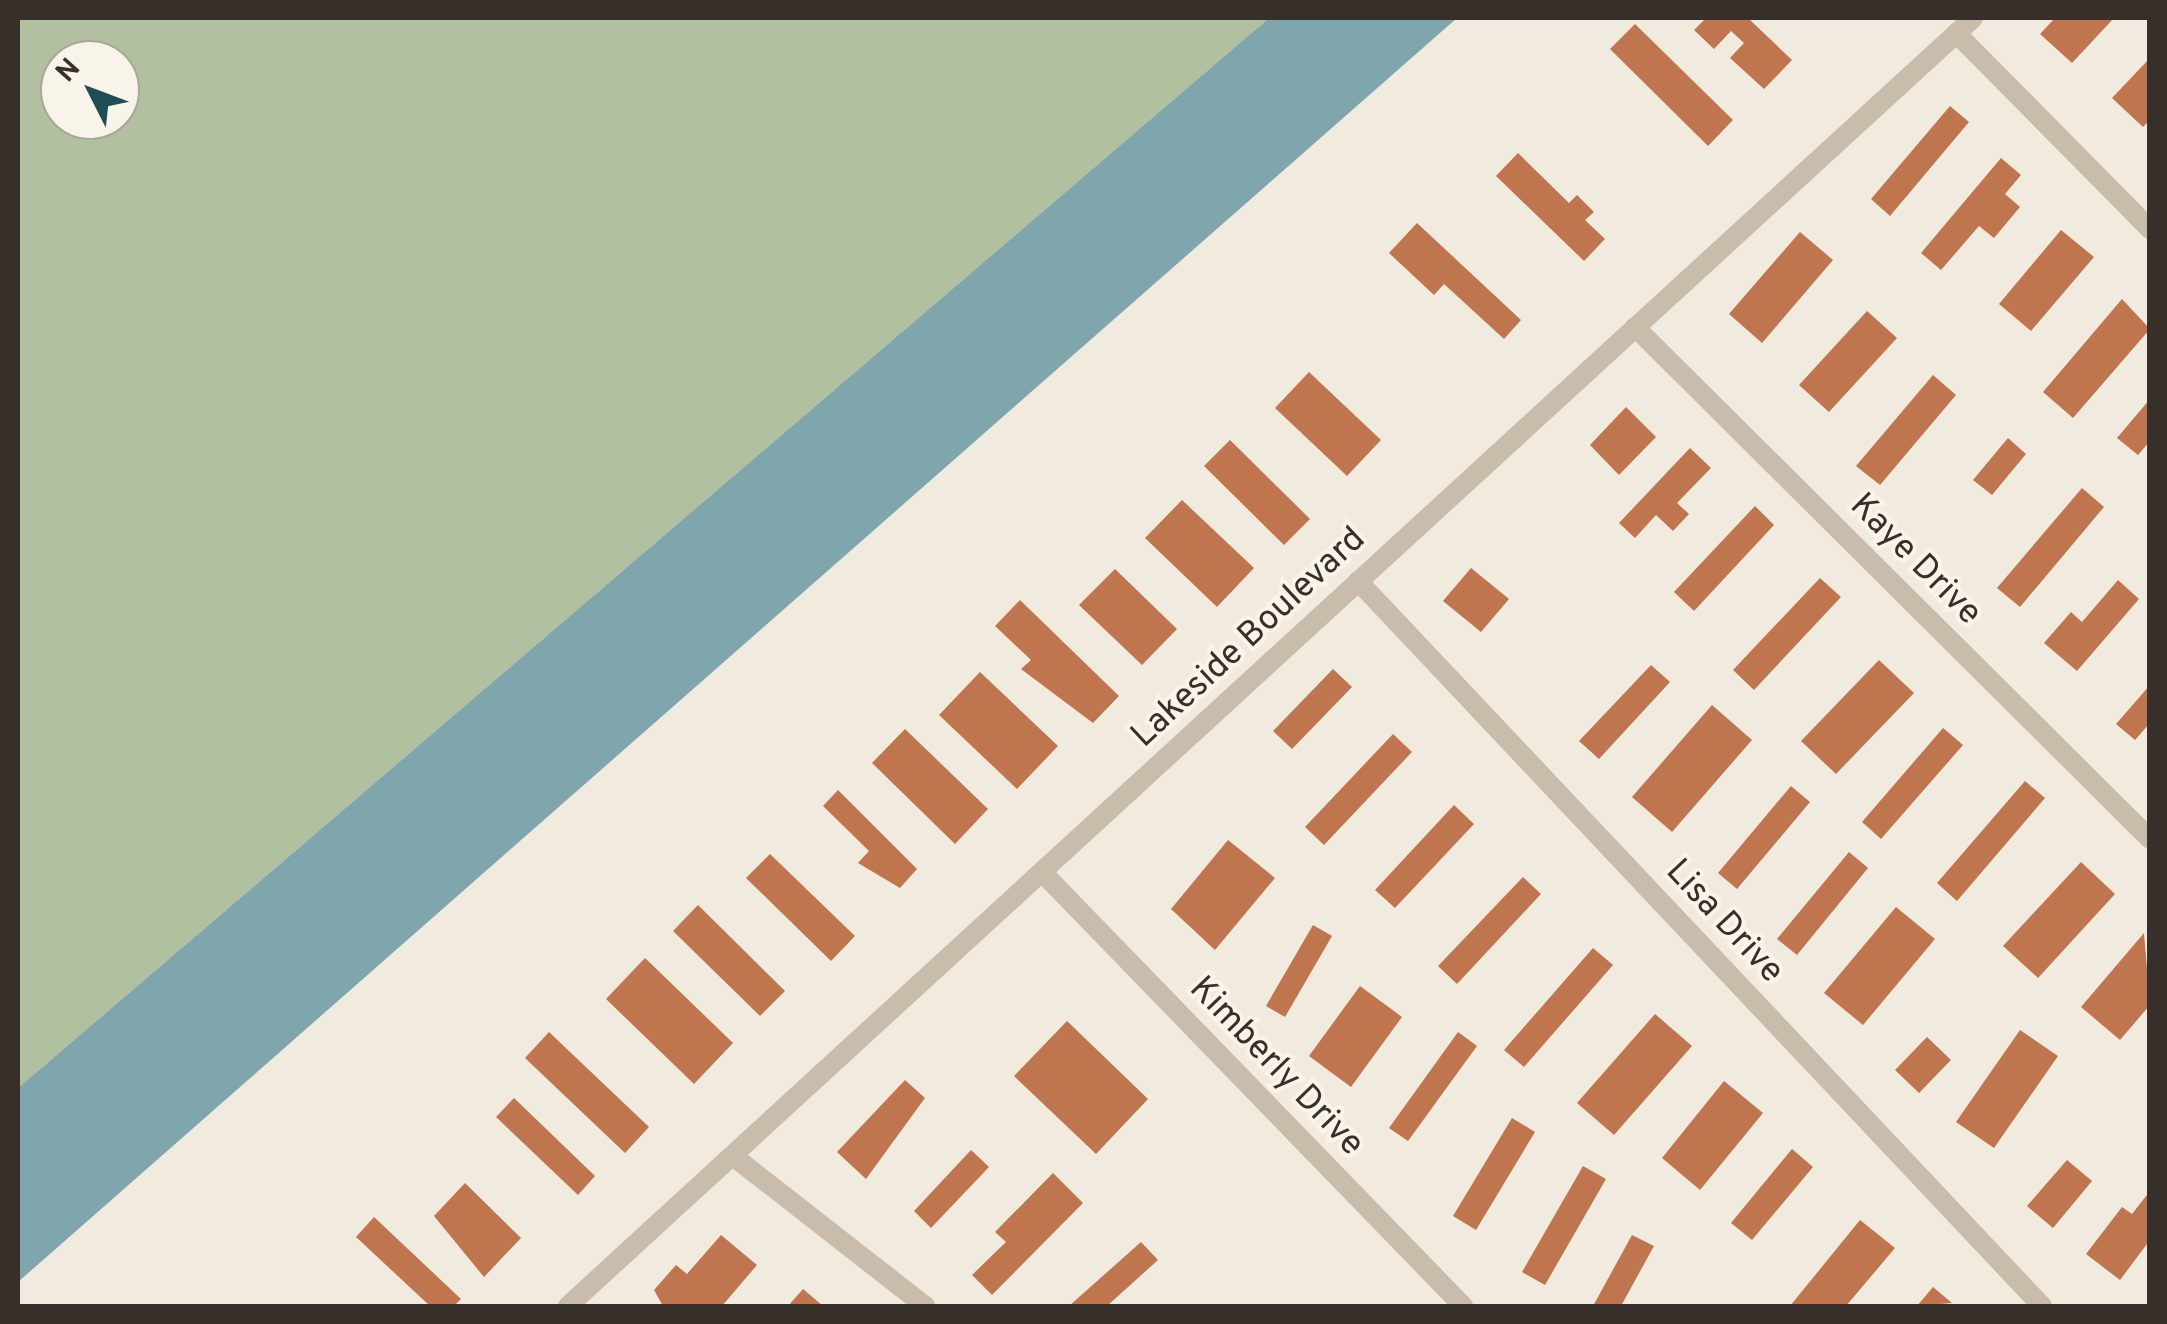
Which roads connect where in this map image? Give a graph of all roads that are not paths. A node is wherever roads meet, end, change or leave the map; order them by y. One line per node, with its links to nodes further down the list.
1 (1973, 18): 2 (lane, Lakeside Boulevard)
2 (1956, 33): 3 (lane); 4 (lane, Lakeside Boulevard)
3 (2150, 229)
4 (1635, 327): 5 (lane, Lakeside Boulevard); 6 (lane, Kaye Drive)
5 (1358, 581): 7 (lane, Lakeside Boulevard); 12 (lane, Lisa Drive)
6 (2150, 839)
7 (1042, 872): 8 (lane, Lakeside Boulevard); 11 (lane, Kimberly Drive)
8 (732, 1156): 9 (lane, Lakeside Boulevard); 10 (lane)
9 (568, 1306)
10 (925, 1306)
11 (1463, 1306)
12 (2042, 1306)

